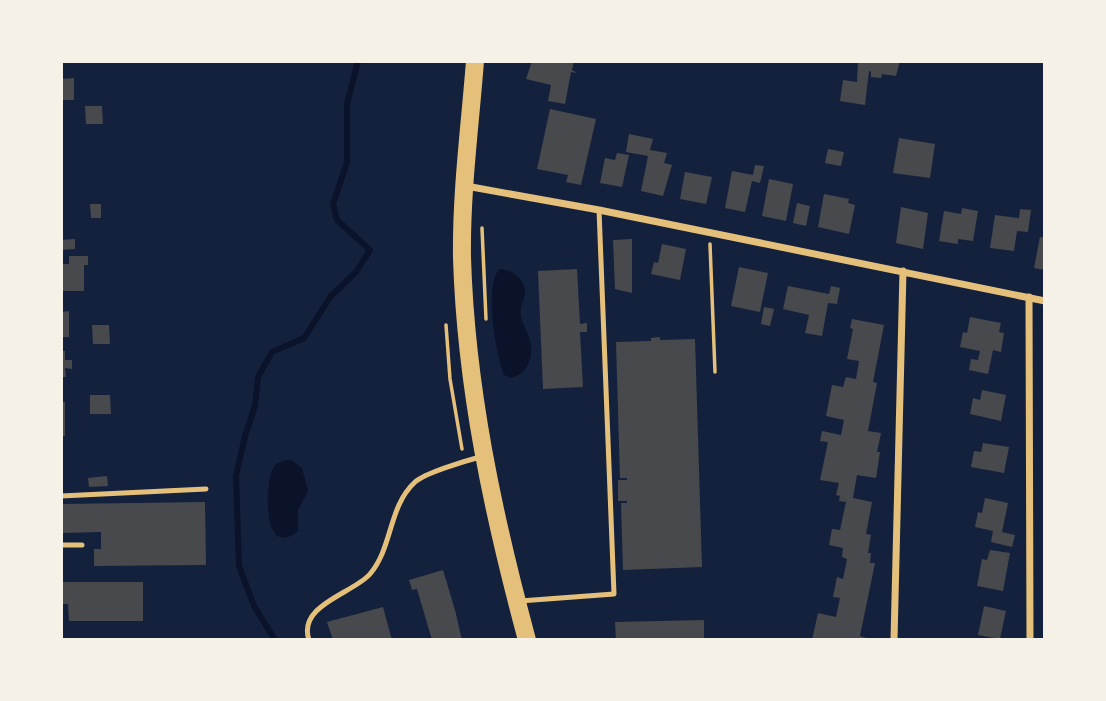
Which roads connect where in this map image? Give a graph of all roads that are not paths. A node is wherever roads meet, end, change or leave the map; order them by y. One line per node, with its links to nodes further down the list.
1 (475, 61): 2 (main road)
2 (465, 186): 3 (street); 7 (main road)
3 (599, 210): 4 (street); 12 (lane)
4 (903, 271): 5 (street); 15 (street)
5 (1029, 297): 6 (street); 16 (street)
6 (1045, 301)
7 (483, 457): 12 (main road); 13 (lane)
8 (205, 489): 9 (lane)
9 (61, 496)
10 (61, 545): 11 (lane)
11 (82, 545)
12 (517, 601): 14 (main road)
13 (309, 640)
14 (527, 640)
15 (894, 640)
16 (1030, 640)

